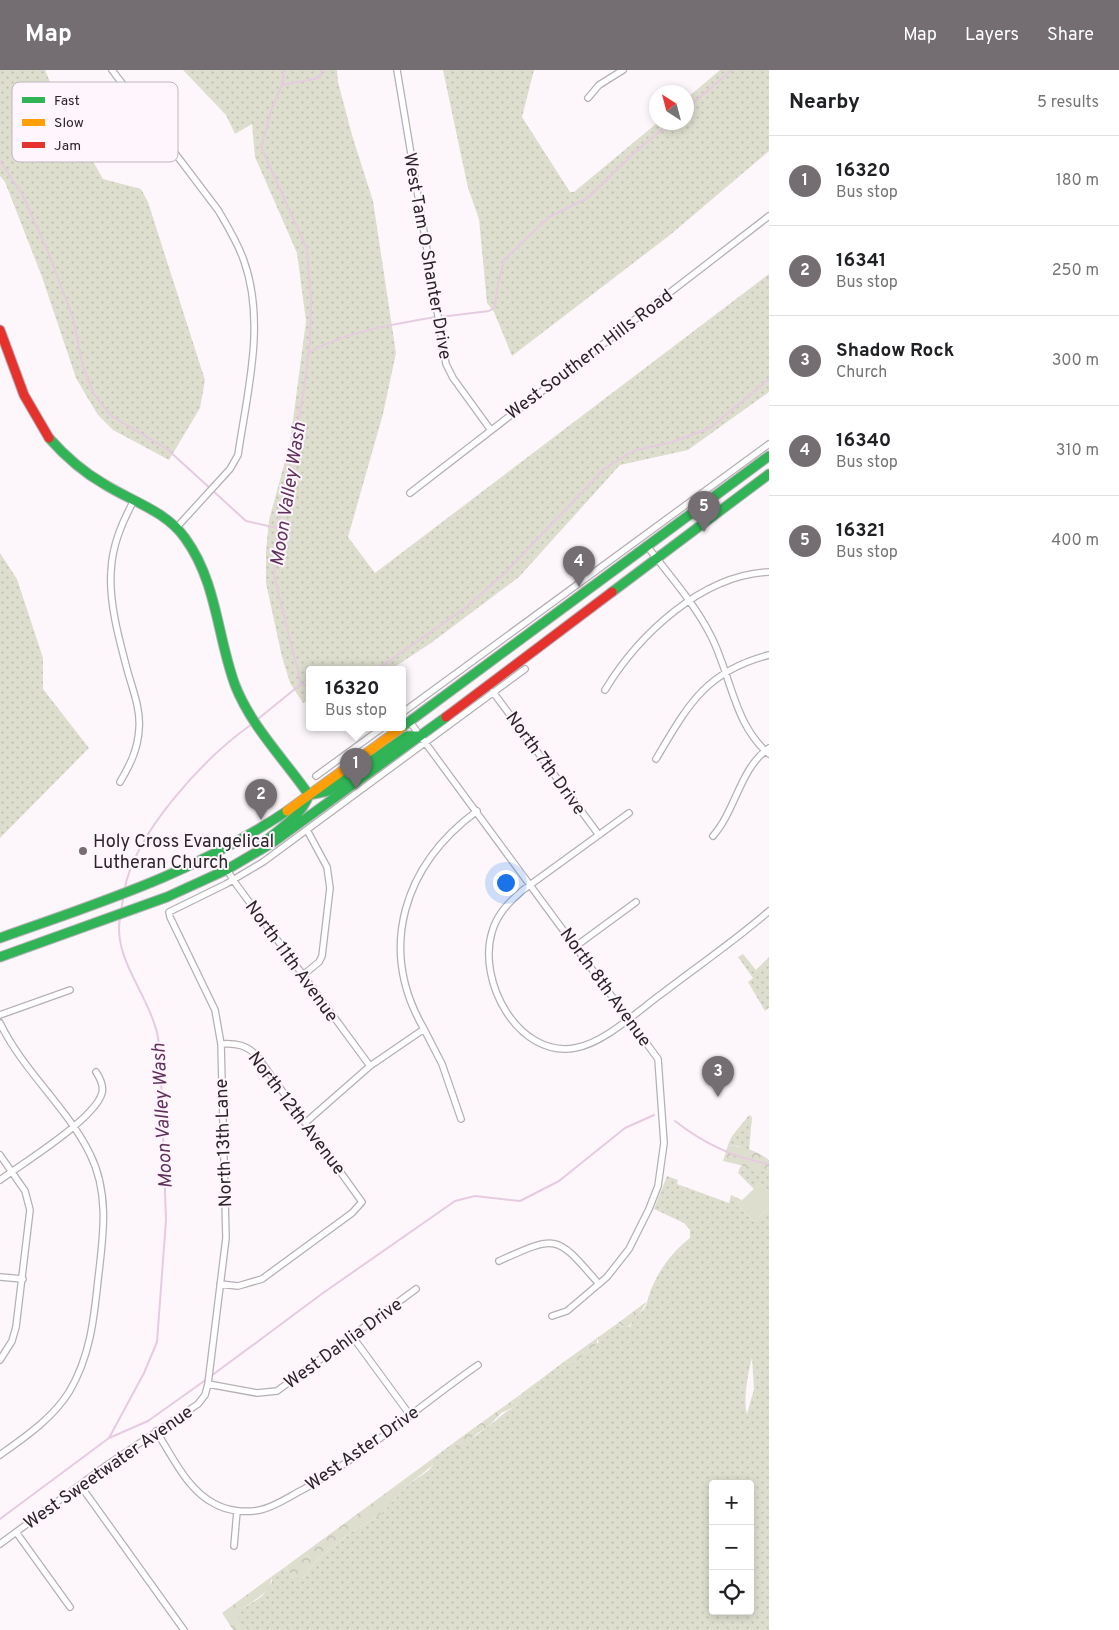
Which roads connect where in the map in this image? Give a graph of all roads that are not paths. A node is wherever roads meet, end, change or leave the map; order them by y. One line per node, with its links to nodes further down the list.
1 (112, 70): 4 (street)
2 (397, 70): 9 (street, West Tam O Shanter Drive)
3 (623, 70): 5 (street)
4 (121, 82)
5 (588, 98)
6 (178, 157): 15 (street)
7 (769, 216): 9 (street, West Southern Hills Road)
8 (0, 330): 14 (main road)
9 (490, 429): 13 (street, West Southern Hills Road)
10 (769, 444): 18 (street)
11 (769, 456): 16 (main road)
12 (769, 474): 17 (main road)
13 (410, 493)
14 (134, 500): 15 (main road); 39 (street)
15 (176, 527): 40 (main road)
16 (647, 546): 17 (street); 19 (main road)
17 (656, 558): 21 (main road); 22 (street)
18 (613, 559): 19 (street); 28 (street)
19 (619, 567): 21 (main road); 29 (main road)
20 (769, 572): 22 (street)
21 (628, 579): 33 (main road)
22 (689, 602): 25 (street); 26 (street)
23 (769, 656): 25 (street)
24 (525, 669): 27 (street)
25 (725, 673): 34 (street); 36 (street)
26 (605, 690)
27 (493, 692): 33 (street); 44 (street, North 7th Drive)
28 (406, 710)
29 (406, 725)
30 (406, 727): 33 (street, North 8th Avenue)
31 (378, 731): 35 (street)
32 (397, 731): 37 (main road)
33 (423, 739): 40 (main road); 41 (street, North 8th Avenue); 43 (street); 47 (main road)
34 (768, 751): 45 (street)
35 (346, 755): 37 (street); 38 (street)
36 (656, 760)
37 (352, 763): 40 (main road)
38 (316, 776)
39 (120, 782)
40 (309, 794): 46 (main road); 47 (main road)
41 (477, 811): 50 (street, North 8th Avenue); 63 (street)
42 (629, 812): 44 (street)
43 (307, 830): 49 (street); 58 (street)
44 (599, 835): 50 (street)
45 (713, 836)
46 (217, 854): 48 (street, North 11th Avenue); 52 (main road)
47 (253, 854): 48 (main road)
48 (226, 870): 49 (street, North 11th Avenue); 54 (main road)
49 (233, 880): 58 (street, North 11th Avenue); 64 (street, North 13th Lane)
50 (531, 885): 56 (street, North 8th Avenue); 61 (street)
51 (636, 902): 56 (street)
52 (81, 908): 54 (main road); 55 (main road)
53 (769, 911): 61 (street)
54 (87, 925): 57 (main road)
55 (0, 938)
56 (576, 946): 61 (street, North 8th Avenue)
57 (0, 958)
58 (303, 975): 65 (street, North 11th Avenue)
59 (70, 990): 60 (street)
60 (0, 1016)
61 (629, 1018): 77 (street, North 8th Avenue)
62 (0, 1023): 69 (street)
63 (424, 1029): 65 (street); 67 (street)
64 (220, 1044): 68 (street, North 12th Avenue); 76 (street, North 13th Lane)
65 (370, 1066): 68 (street)
66 (96, 1072): 69 (street)
67 (461, 1119)
68 (305, 1123): 76 (street, North 12th Avenue)
69 (72, 1127): 71 (street); 86 (street)
70 (0, 1155): 71 (street)
71 (12, 1171): 72 (street); 75 (street)
72 (0, 1180)
73 (499, 1261): 77 (street)
74 (0, 1277): 75 (street)
75 (22, 1279): 81 (street)
76 (220, 1284): 83 (street, North 13th Lane)
77 (599, 1284): 79 (street, North 8th Avenue)
78 (416, 1289): 80 (street, West Dahlia Drive)
79 (552, 1316)
80 (352, 1336): 83 (street, West Dahlia Drive); 84 (street)
81 (0, 1360)
82 (478, 1364): 84 (street, West Aster Drive)
83 (208, 1383): 85 (street, West Sweetwater Avenue)
84 (410, 1415): 88 (street, West Aster Drive)
85 (156, 1431): 87 (street, West Sweetwater Avenue); 88 (street)
86 (0, 1455)
87 (80, 1485): 89 (street, West Sweetwater Avenue); 93 (street)
88 (237, 1511): 91 (street)
89 (16, 1532): 90 (street, West Sweetwater Avenue); 92 (street)
90 (0, 1544)
91 (234, 1546)
92 (70, 1607)
93 (182, 1628): 94 (street)
94 (174, 1630)

